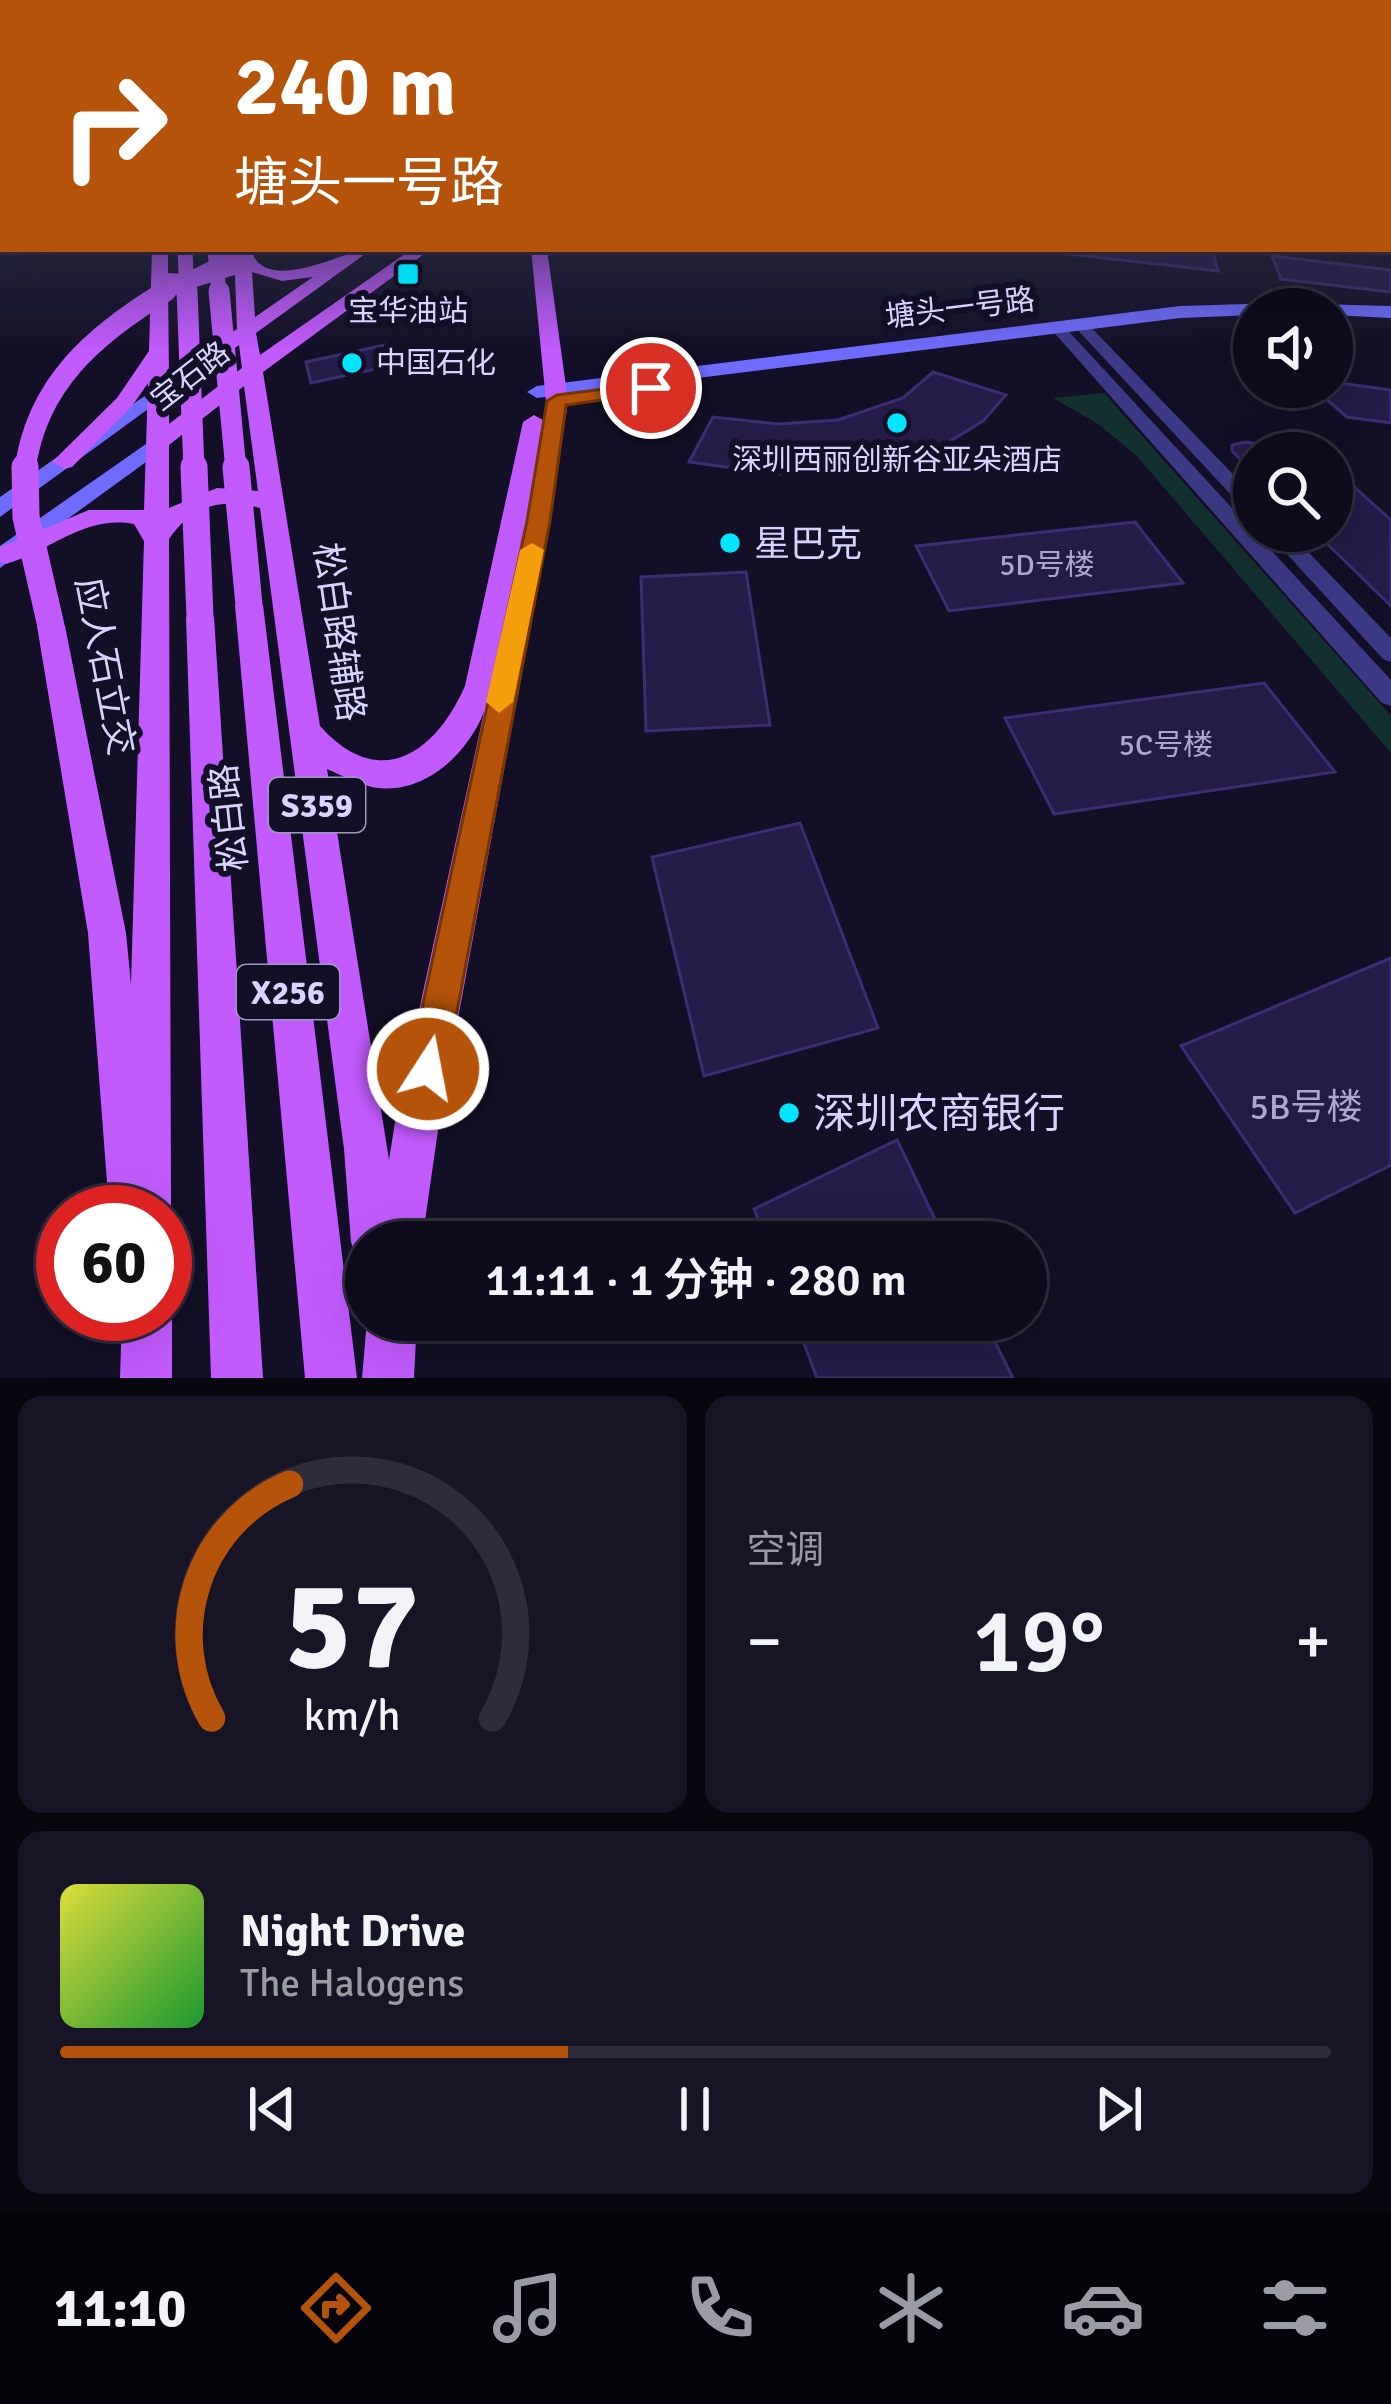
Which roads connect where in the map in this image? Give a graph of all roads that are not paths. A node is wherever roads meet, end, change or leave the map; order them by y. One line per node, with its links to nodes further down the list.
1 (160, 252): 11 (main road)
2 (185, 252): 42 (main road, 松白路 / X256, bridge)
3 (215, 252): 43 (main road, 松白路 / X256, bridge)
4 (245, 252): 9 (main road); 11 (main road); 17 (main road, 松白路辅路); 34 (main road, 应人石立交, bridge)
5 (418, 252): 10 (main road, 宝石路)
6 (427, 252): 10 (main road)
7 (528, 252): 22 (main road)
8 (539, 252): 22 (main road)
9 (358, 253): 12 (main road, 宝石路)
10 (394, 268): 13 (main road, 宝石路)
11 (160, 271): 19 (main road)
12 (287, 300): 13 (main road); 17 (main road, 宝石路)
13 (332, 311): 20 (main road, 宝石路)
14 (1353, 316): 15 (street, 塘头一号路)
15 (1391, 316): 18 (street, 塘头一号路)
16 (1233, 317): 18 (street, 塘头一号路)
17 (246, 327): 20 (main road, 松白路辅路); 21 (main road, 宝石路)
18 (1071, 329): 22 (street, 塘头一号路); 25 (street); 32 (street)
19 (158, 352): 21 (main road); 24 (main road)
20 (254, 368): 23 (main road, 宝石路); 27 (main road, 松白路辅路 / S359)
21 (159, 392): 23 (main road); 24 (street, 宝石路)
22 (547, 396): 33 (main road); 37 (main road)
23 (157, 444): 28 (main road); 30 (street, 宝石路)
24 (64, 462): 26 (street, 宝石路)
25 (1233, 487)
26 (0, 509)
27 (275, 512): 28 (main road); 33 (main road, 松白路辅路 / S359)
28 (156, 540): 30 (main road); 35 (main road)
29 (1296, 552): 31 (street)
30 (3, 557)
31 (1391, 653)
32 (1391, 696)
33 (307, 733): 36 (main road, 松白路辅路 / S359)
34 (130, 1185)
35 (148, 1185)
36 (372, 1221)
37 (402, 1221)
38 (145, 1341): 41 (main road)
39 (381, 1341): 44 (main road)
40 (389, 1341): 44 (main road)
41 (146, 1373)
42 (237, 1378)
43 (331, 1378)
44 (385, 1378)

